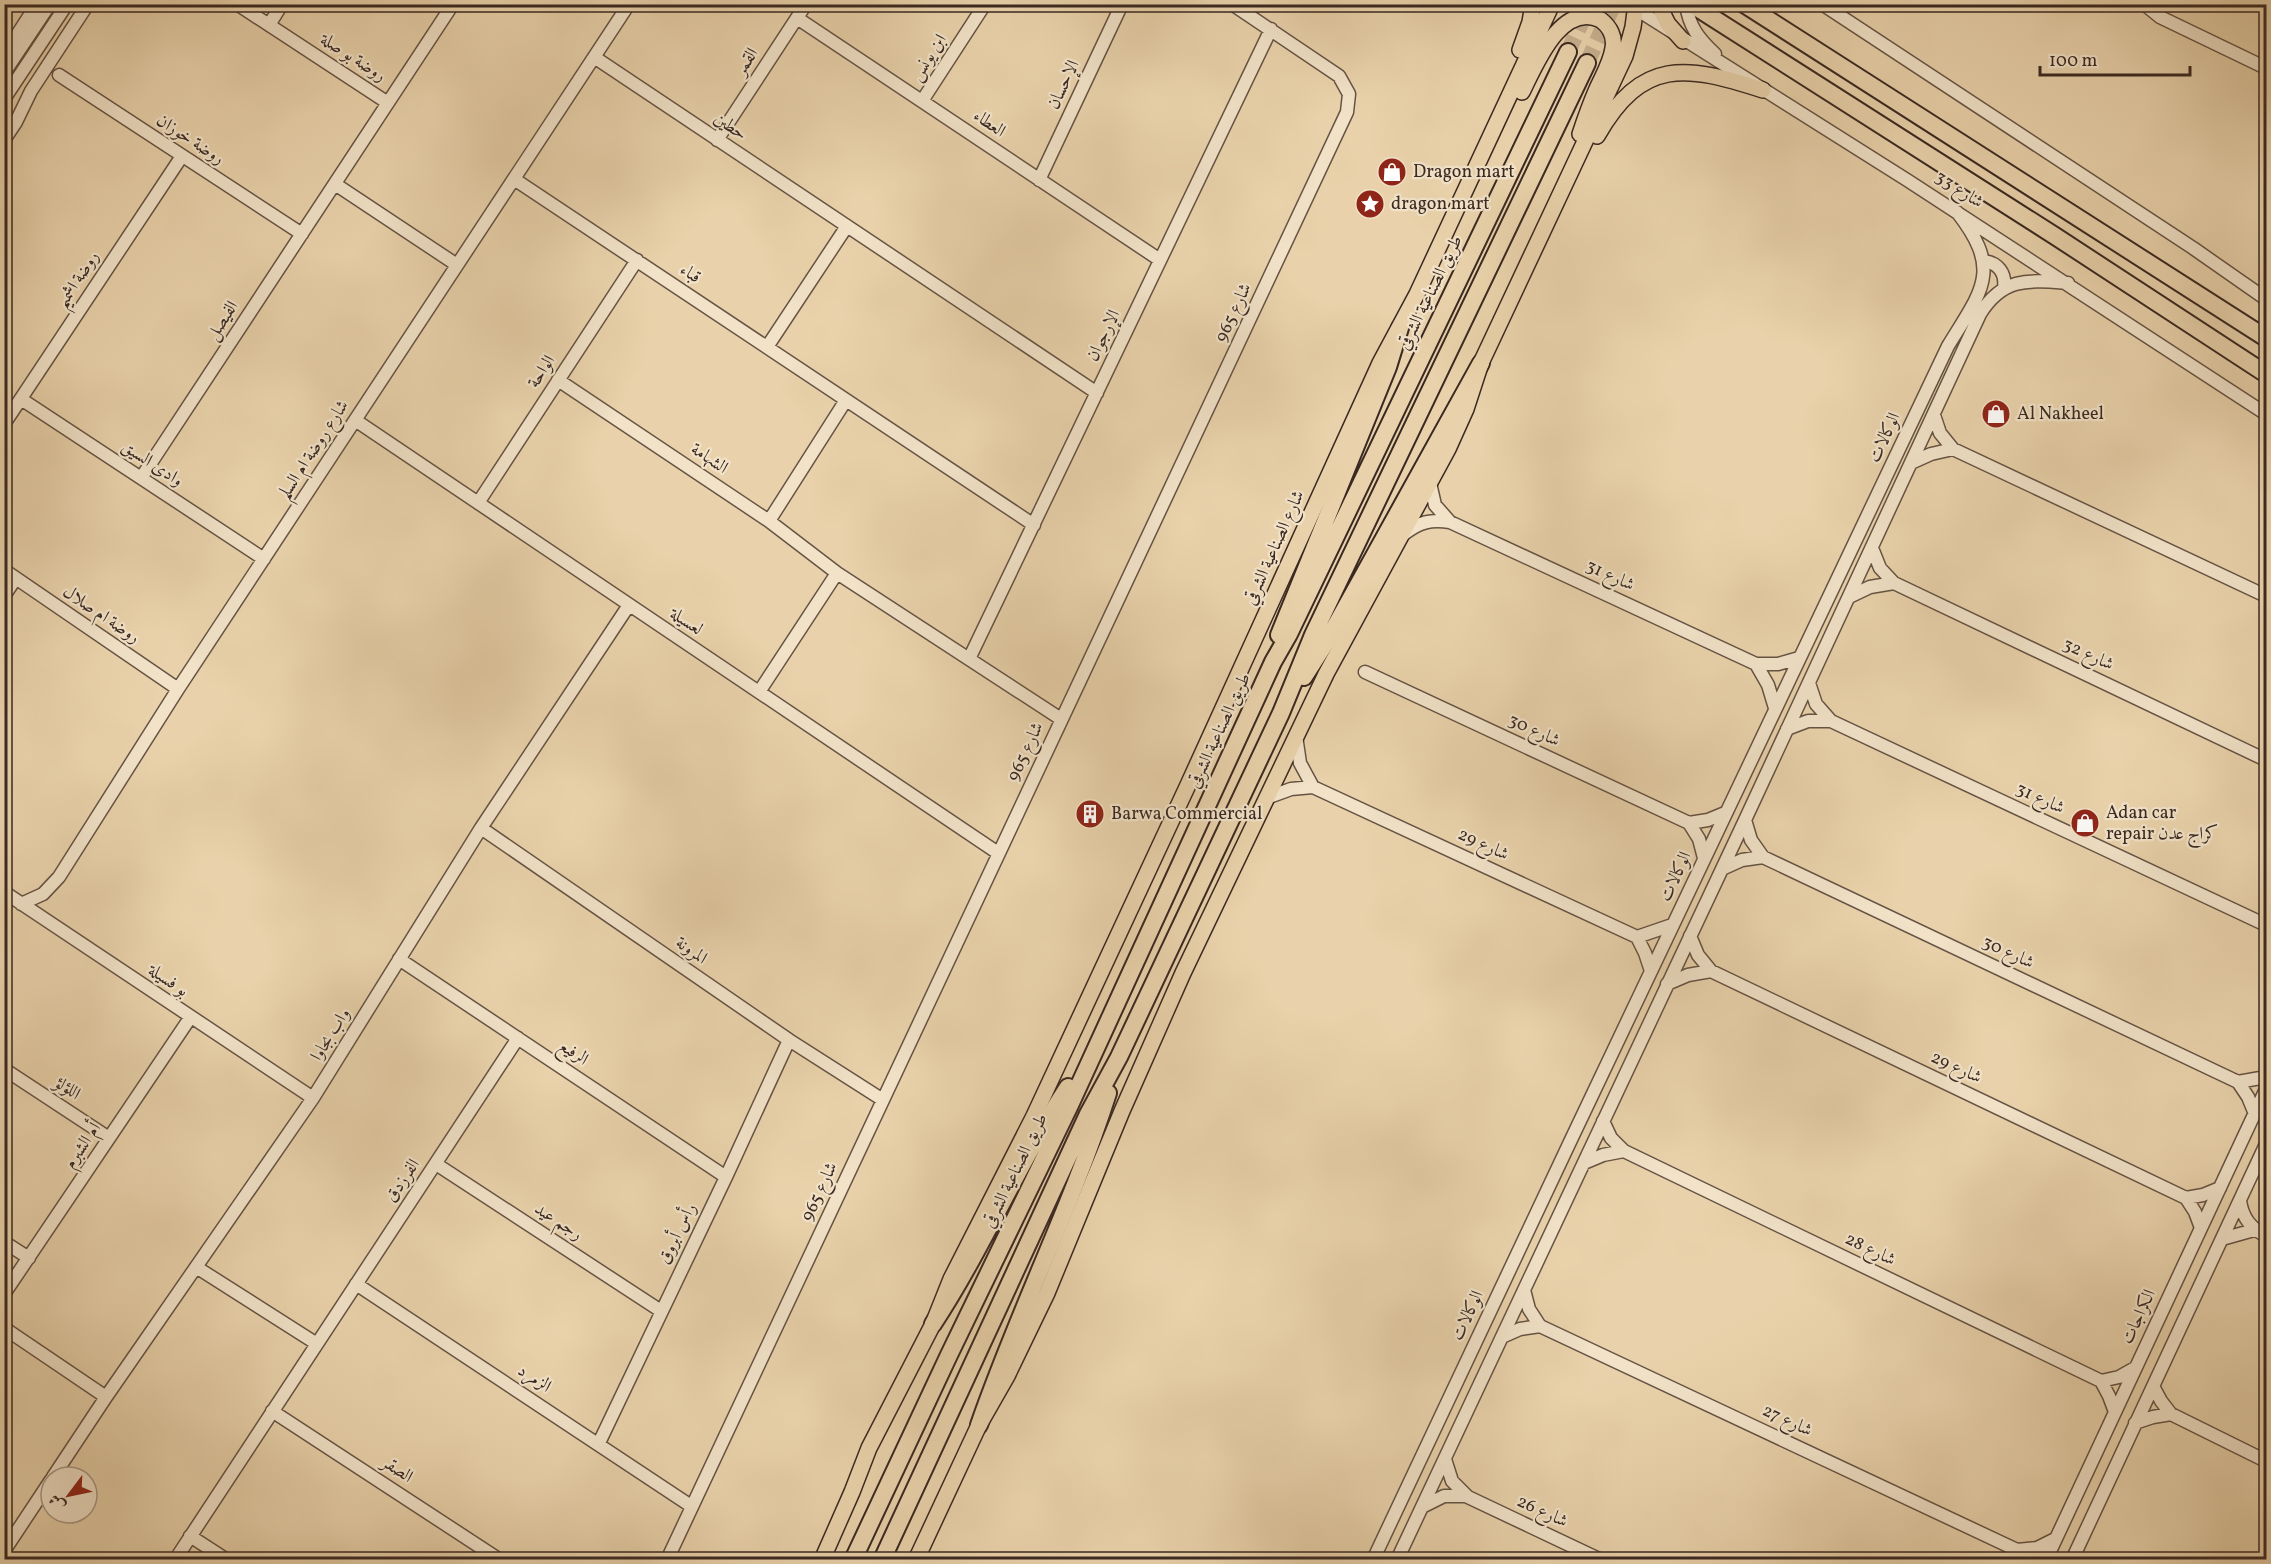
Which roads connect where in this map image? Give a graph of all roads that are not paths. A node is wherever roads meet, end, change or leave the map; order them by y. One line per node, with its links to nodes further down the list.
1 (37, 4): 27 (street)
2 (50, 4): 33 (street)
3 (67, 4): 37 (street)
4 (88, 4): 29 (street)
5 (237, 4): 23 (street, روضة بو صلة)
6 (282, 4): 23 (street)
7 (453, 4): 39 (street, الفيصل)
8 (629, 4): 28 (street, شارع روضة ام السلم)
9 (806, 4): 22 (street, القمر)
10 (985, 4): 38 (street, ابن يونس)
11 (1122, 4): 45 (street, الإحسان)
12 (1232, 4): 24 (street, شارع 965)
13 (1533, 4): 43 (main road)
14 (1552, 4): 43 (main road)
15 (1658, 4): 25 (main road)
16 (1686, 4): 32 (street)
17 (1691, 4): 62 (highway, شارع 33)
18 (1822, 4): 57 (street)
19 (2144, 4): 31 (street)
20 (1633, 6): 25 (street, شارع 33); 47 (main road)
21 (1746, 6): 59 (highway)
22 (797, 18): 38 (street, العطاء); 41 (street, القمر)
23 (269, 25): 39 (street, روضة بو صلة)
24 (1271, 29): 52 (street, الإرجوان); 100 (street, شارع 965)
25 (1683, 41): 32 (street, شارع 33)
26 (1568, 52): 92 (highway, طريق الصناعية الشرقي)
27 (4, 55)
28 (594, 57): 41 (street, حطين); 44 (street, شارع روضة ام السلم)
29 (51, 61): 34 (street); 35 (street)
30 (1587, 63): 99 (highway)
31 (2266, 68)
32 (1731, 70): 36 (street, شارع 33)
33 (4, 73)
34 (42, 75): 35 (street); 40 (street)
35 (59, 75): 42 (street, روضة خوزان)
36 (1763, 90): 47 (main road); 48 (street, شارع 33)
37 (4, 99)
38 (922, 101): 45 (street, العطاء)
39 (388, 103): 46 (street, الفيصل)
40 (6, 135)
41 (717, 140): 49 (street, حطين)
42 (182, 156): 50 (street, روضة خوزان); 65 (street, روضة اشميم)
43 (1481, 157): 47 (main road); 58 (main road, طريق الصناعية الشرقي)
44 (514, 178): 51 (street, قباء); 54 (street, شارع روضة ام السلم)
45 (1039, 180): 52 (street, العطاء)
46 (334, 184): 50 (street, الفيصل); 54 (street)
47 (1557, 199): 61 (main road)
48 (1957, 212): 53 (street, الوكالات); 55 (street, شارع 33)
49 (847, 226): 60 (street); 64 (street, حطين)
50 (302, 234): 73 (street, الفيصل)
51 (637, 260): 60 (street, قباء); 63 (street, الواحة)
52 (1160, 260): 64 (street, الإرجوان)
53 (1984, 261): 56 (street); 90 (street, الوكالات)
54 (457, 266): 69 (street, شارع روضة ام السلم)
55 (2068, 283): 56 (street); 67 (street, شارع 33)
56 (2004, 288): 68 (street, الوكالات)
57 (2266, 299)
58 (1400, 328): 92 (highway); 105 (main road, شارع الصناعية الشرقي)
59 (2266, 338)
60 (767, 347): 66 (street, قباء)
61 (1480, 363): 74 (main road); 99 (highway)
62 (2266, 374)
63 (558, 381): 75 (street, الواحة); 76 (street, الشهامة)
64 (1097, 393): 78 (street, الإرجوان)
65 (21, 399): 70 (street, روضة اشميم); 73 (street, وادى السيق)
66 (846, 400): 76 (street); 78 (street, قباء)
67 (2266, 414)
68 (1934, 415): 71 (street); 72 (street, الوكالات)
69 (355, 420): 75 (street, لعسيلة); 81 (street, شارع روضة ام السلم)
70 (4, 424)
71 (1953, 449): 72 (street); 87 (street)
72 (1911, 463): 80 (street, الوكالات)
73 (141, 478): 81 (street, وادى السيق)
74 (1430, 483): 77 (street); 79 (main road)
75 (478, 503): 89 (street, لعسيلة)
76 (769, 521): 83 (street, الشهامة)
77 (1450, 522): 79 (street, شارع 31); 93 (street, شارع 31)
78 (1034, 525): 91 (street, الإرجوان)
79 (1404, 534): 103 (main road)
80 (1872, 548): 85 (street, شارع 32); 88 (street, الوكالات)
81 (264, 559): 96 (street, شارع روضة ام السلم)
82 (4, 570): 84 (street, روضة ام صلال)
83 (837, 573): 91 (street, الشهامة); 97 (street)
84 (16, 578): 86 (street); 96 (street, روضة ام صلال)
85 (1894, 584): 88 (street); 104 (street, شارع 32)
86 (4, 596)
87 (2266, 596)
88 (1849, 597): 95 (street, الوكالات)
89 (629, 604): 97 (street, لعسيلة); 111 (street, واب بجاوا)
90 (1800, 658): 93 (street, شارع 31); 98 (street, الوكالات)
91 (969, 659): 100 (street, الشهامة)
92 (1273, 662): 129 (highway, طريق الصناعية الشرقي)
93 (1756, 664): 98 (street)
94 (1365, 672): 110 (street, شارع 30)
95 (1809, 683): 101 (street, شارع 31); 102 (street, الوكالات)
96 (178, 689): 117 (street, شارع روضة ام السلم)
97 (759, 693): 112 (street, لعسيلة)
98 (1775, 708): 108 (street, الوكالات)
99 (1281, 713): 130 (highway)
100 (1061, 719): 112 (street, شارع 965)
101 (1831, 721): 102 (street, شارع 31); 118 (street, شارع 31)
102 (1787, 729): 109 (street, الوكالات)
103 (1296, 736): 106 (street); 107 (main road)
104 (2266, 760)
105 (1188, 785): 159 (main road, طريق الصناعية الشرقي)
106 (1313, 787): 107 (street); 121 (street, شارع 29)
107 (1269, 797): 172 (main road)
108 (1725, 813): 110 (street); 114 (street, الوكالات)
109 (1745, 820): 113 (street); 115 (street, الوكالات)
110 (1689, 823): 114 (street)
111 (481, 828): 122 (street, واب بجاوا); 128 (street, المرونة)
112 (998, 853): 136 (street, شارع 965)
113 (1763, 857): 115 (street); 133 (street, شارع 30)
114 (1704, 858): 119 (street, الوكالات)
115 (1722, 869): 120 (street, الوكالات)
116 (4, 892): 117 (street, بو فسيلة)
117 (21, 904): 126 (street, بو فسيلة)
118 (2266, 925)
119 (1672, 926): 121 (street); 123 (street, الوكالات)
120 (1690, 936): 124 (street); 125 (street, الوكالات)
121 (1637, 937): 123 (street)
122 (399, 959): 127 (street, الرفيع); 135 (street, واب بجاوا)
123 (1651, 971): 194 (street, الوكالات)
124 (1711, 971): 125 (street); 146 (street, شارع 29)
125 (1667, 984): 138 (street, الوكالات)
126 (190, 1018): 135 (street, بو فسيلة); 139 (street, أم الشبرم)
127 (518, 1038): 143 (street, الفرزدق); 144 (street, الرفيع)
128 (789, 1040): 136 (street, المرونة); 144 (street, رأس أبروق)
129 (1095, 1046): 159 (highway); 191 (highway, طريق الصناعية الشرقي)
130 (1119, 1057): 172 (highway); 192 (highway)
131 (4, 1069): 139 (street, اللؤلؤ)
132 (2266, 1077): 133 (street)
133 (2238, 1082): 137 (street)
134 (2266, 1089): 137 (street, الكراجات)
135 (313, 1098): 154 (street, واب بجاوا)
136 (883, 1100): 179 (street, شارع 965)
137 (2255, 1114): 145 (street, الكراجات)
138 (1603, 1121): 141 (street, شارع 28); 142 (street, الوكالات)
139 (110, 1138): 153 (street, أم الشبرم)
140 (2266, 1144): 147 (street)
141 (1624, 1151): 142 (street); 165 (street, شارع 28)
142 (1584, 1163): 156 (street, الوكالات)
143 (436, 1164): 155 (street, الفرزدق); 158 (street, رجم عيد)
144 (726, 1177): 158 (street, رأس أبروق)
145 (2220, 1188): 146 (street); 148 (street, الكراجات)
146 (2186, 1198): 148 (street)
147 (2240, 1201): 149 (street); 151 (street)
148 (2201, 1228): 164 (street, الكراجات)
149 (2254, 1230): 150 (street); 151 (street)
150 (2266, 1236)
151 (2222, 1239): 166 (street)
152 (4, 1242): 153 (street)
153 (29, 1258): 157 (street, أم الشبرم)
154 (196, 1267): 163 (street); 167 (street, واب بجاوا)
155 (356, 1284): 163 (street, الفرزدق); 173 (street, الزمرد)
156 (1524, 1290): 160 (street); 162 (street, الوكالات)
157 (4, 1294)
158 (661, 1311): 173 (street, رأس أبروق)
159 (933, 1324): 190 (main road, طريق الصناعية الشرقي)
160 (1540, 1326): 162 (street); 184 (street, شارع 27)
161 (4, 1328): 167 (street)
162 (1502, 1337): 174 (street, الوكالات)
163 (317, 1344): 168 (street, الفرزدق)
164 (2135, 1368): 165 (street); 169 (street, الكراجات)
165 (2100, 1381): 169 (street)
166 (2153, 1386): 170 (street); 171 (street)
167 (106, 1397): 176 (street, واب بجاوا)
168 (272, 1411): 181 (street, الفرزدق); 188 (street, الصقر)
169 (2115, 1412): 182 (street, الكراجات)
170 (2171, 1414): 171 (street); 175 (street)
171 (2135, 1423): 185 (street)
172 (979, 1425): 193 (main road)
173 (599, 1443): 179 (street, الزمرد)
174 (1445, 1459): 177 (street, شارع 26); 180 (street, الوكالات)
175 (2266, 1461)
176 (61, 1465)
177 (1468, 1497): 180 (street); 196 (street, شارع 26)
178 (39, 1498): 183 (street, واب بجاوا)
179 (691, 1506): 189 (street, شارع 965)
180 (1422, 1507): 195 (street, الوكالات)
181 (190, 1536): 186 (street, الفرزدق); 187 (street)
182 (2055, 1539): 184 (street, شارع 27); 197 (street, الكراجات)
183 (4, 1551)
184 (2021, 1555)
185 (2075, 1557)
186 (175, 1560)
187 (227, 1560)
188 (500, 1560)
189 (667, 1560)
190 (822, 1560)
191 (853, 1560)
192 (882, 1560)
193 (916, 1560)
194 (1373, 1560)
195 (1397, 1560)
196 (1601, 1560)
197 (2046, 1560)

